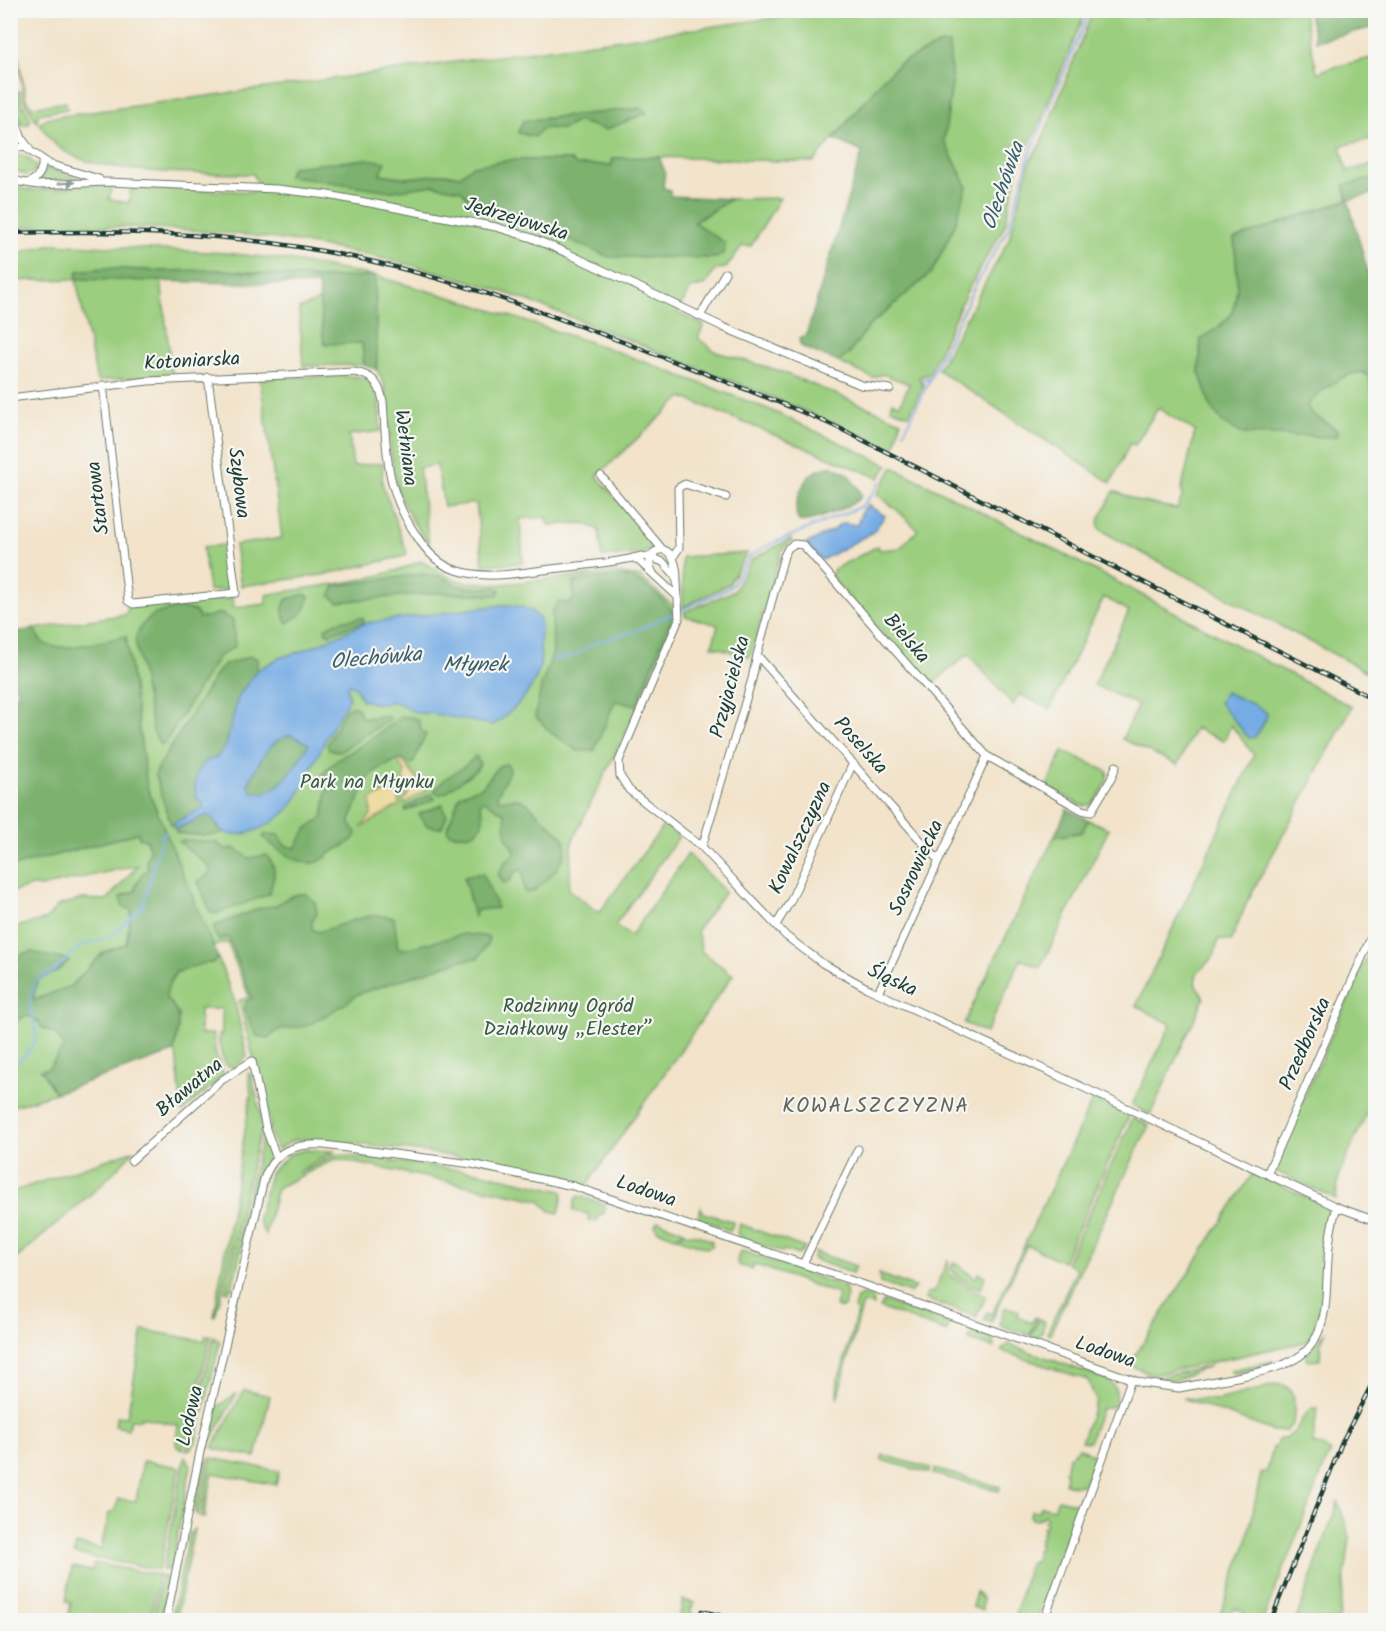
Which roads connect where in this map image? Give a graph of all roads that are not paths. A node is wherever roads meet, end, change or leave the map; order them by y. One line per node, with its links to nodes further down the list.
1 (10, 104): 2 (street)
2 (29, 148): 3 (street); 4 (street, Jędrzejowska)
3 (10, 150)
4 (42, 160): 6 (street, Jędrzejowska); 7 (street)
5 (10, 177): 7 (street, Jędrzejowska)
6 (107, 182): 7 (street, Jędrzejowska, one-way to 6); 9 (street, Jędrzejowska)
7 (25, 183)
8 (725, 273): 9 (street)
9 (700, 316): 13 (street, Jędrzejowska)
10 (208, 377): 11 (street, Kotoniarska); 12 (street, Kotoniarska); 25 (street, Szybowa)
11 (374, 379): 21 (street, Wełniana)
12 (103, 385): 14 (street, Kotoniarska); 25 (street, Startowa)
13 (890, 389)
14 (10, 398)
15 (601, 476): 18 (street)
16 (726, 497): 19 (street)
17 (799, 544): 26 (street, Przyjacielska); 27 (street, Bielska)
18 (663, 550): 19 (street); 20 (street)
19 (673, 556): 23 (street, Śląska)
20 (650, 557): 21 (street); 22 (street); 23 (street)
21 (634, 558): 22 (street)
22 (656, 576): 23 (street); 24 (street)
23 (676, 576): 24 (street, Śląska)
24 (678, 597): 30 (street, Śląska)
25 (133, 603)
26 (756, 655): 28 (street, Poselska); 30 (street, Przyjacielska)
27 (987, 756): 29 (street, Bielska); 31 (street, Sosnowiecka)
28 (853, 763): 31 (street, Poselska); 32 (street, Kowalszczyzna)
29 (1116, 766)
30 (702, 847): 32 (street, Śląska)
31 (938, 860): 34 (street, Sosnowiecka)
32 (776, 925): 34 (street, Śląska)
33 (1376, 926): 38 (street, Przedborska)
34 (878, 993): 38 (street, Śląska)
35 (858, 1149): 41 (street)
36 (276, 1156): 37 (street, Bławatna); 41 (street, Lodowa); 43 (street, Lodowa)
37 (131, 1161)
38 (1267, 1174): 39 (street, Śląska)
39 (1337, 1207): 40 (street, Śląska); 42 (street, Lodowa)
40 (1376, 1221)
41 (803, 1264): 42 (street, Lodowa)
42 (1131, 1380): 44 (street)
43 (166, 1620)
44 (1044, 1620)

